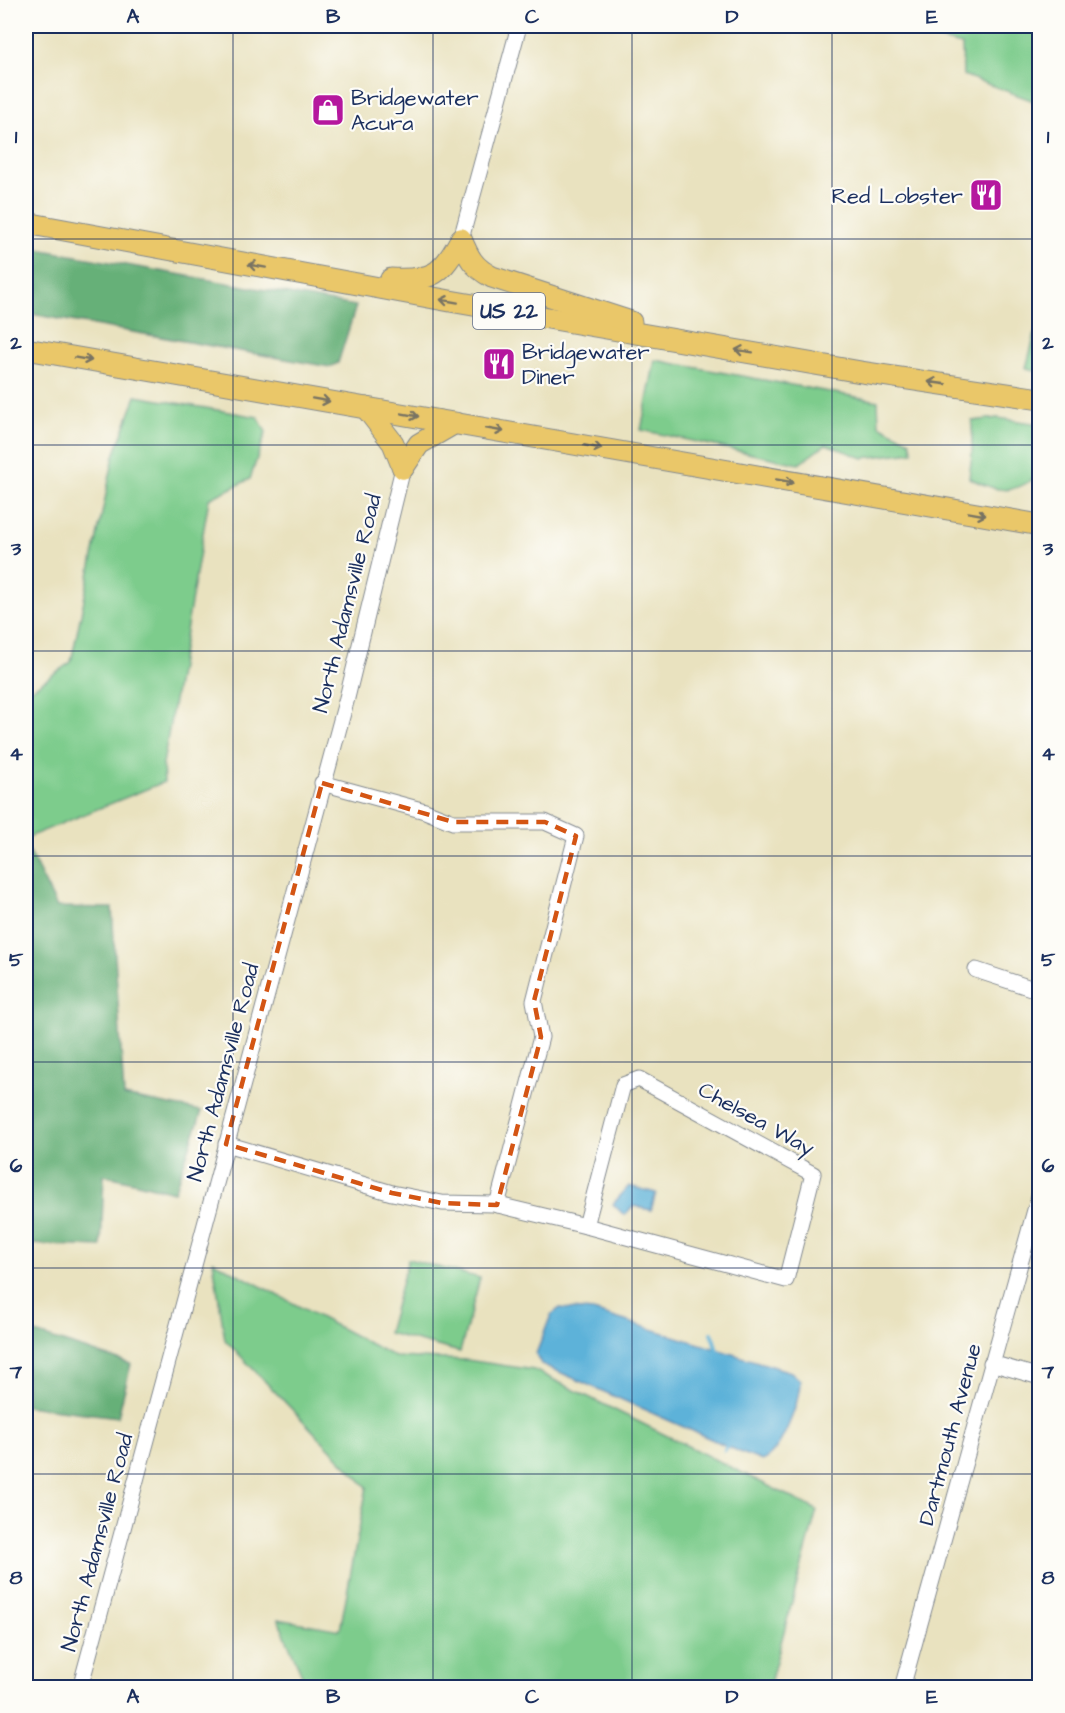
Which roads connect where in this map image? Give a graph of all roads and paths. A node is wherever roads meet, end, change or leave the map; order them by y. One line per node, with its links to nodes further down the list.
1 (519, 26): 3 (street)
2 (26, 223): 4 (highway, US 22, one-way to 2)
3 (461, 239): 4 (highway); 5 (highway)
4 (318, 276): 5 (highway, US 22, one-way to 4)
5 (684, 341): 7 (highway, US 22, one-way to 5)
6 (26, 349): 8 (highway, one-way to 8)
7 (1040, 399)
8 (366, 408): 9 (highway, one-way to 9); 10 (highway)
9 (454, 423): 10 (highway); 11 (highway, one-way to 11)
10 (403, 468): 12 (street, North Adamsville Road)
11 (1040, 525)
12 (322, 783): 15 (street, North Adamsville Road); 17 (street)
13 (976, 970): 14 (street)
14 (1040, 991)
15 (226, 1144): 17 (street, Chelsea Way); 21 (street, North Adamsville Road)
16 (1040, 1192): 19 (street, Dartmouth Avenue)
17 (497, 1205): 18 (street, Chelsea Way)
18 (586, 1226): 18 (street, Chelsea Way)
19 (992, 1363): 20 (street); 22 (street, Dartmouth Avenue)
20 (1040, 1377)
21 (80, 1688)
22 (902, 1688)

